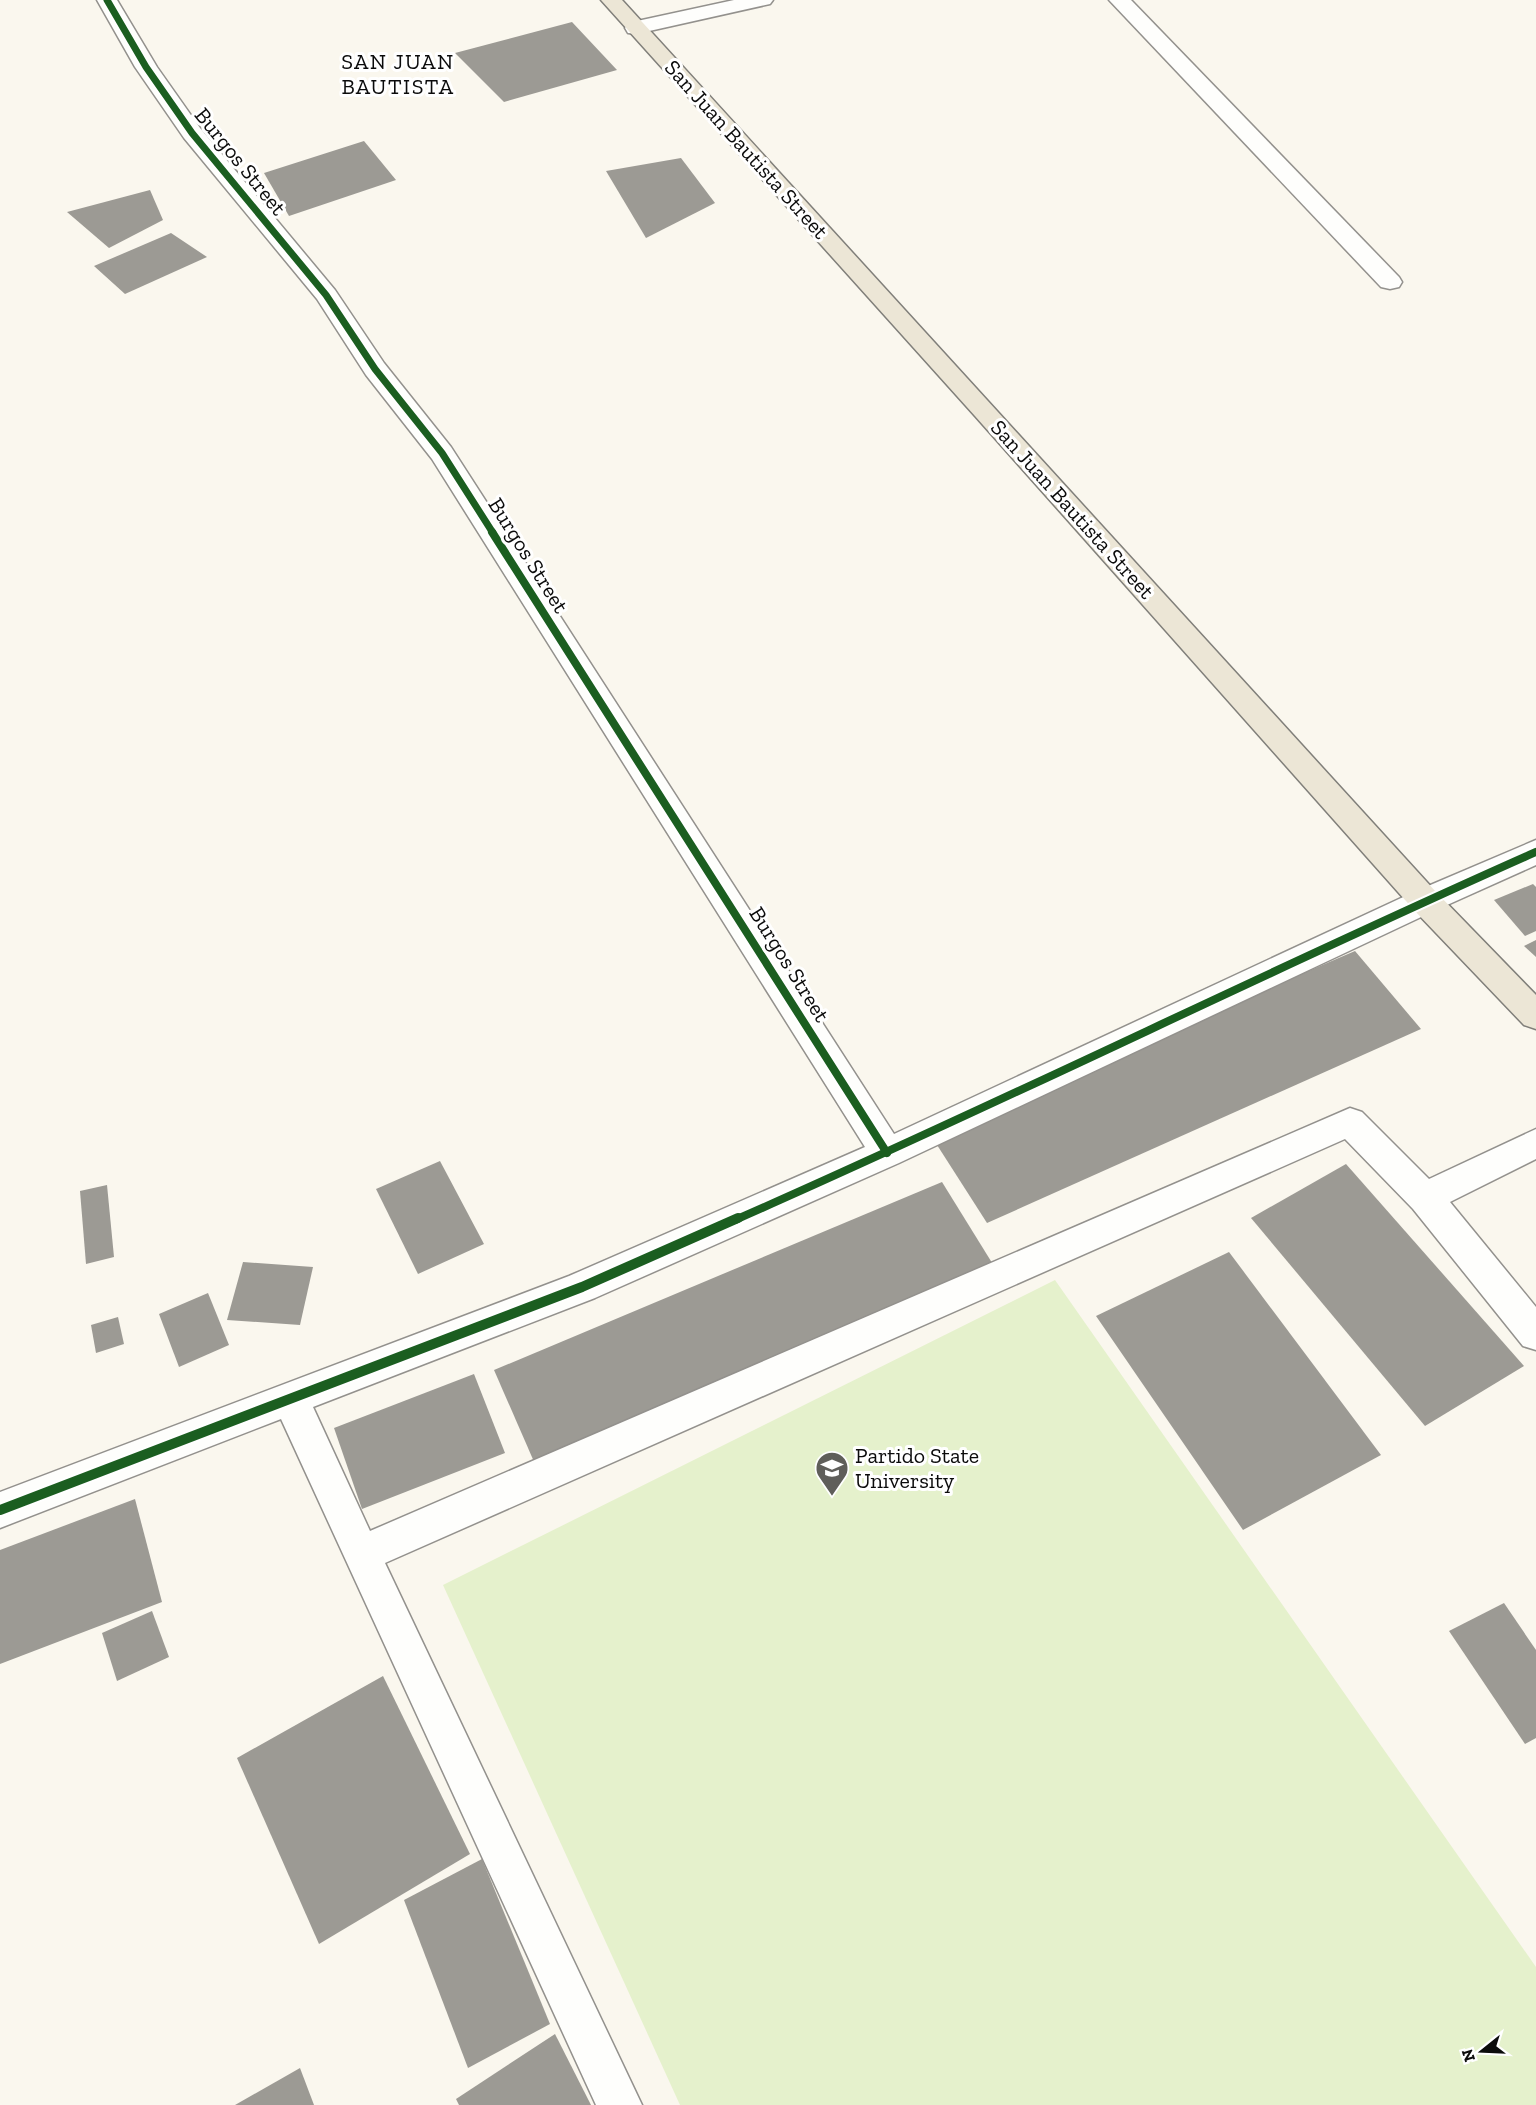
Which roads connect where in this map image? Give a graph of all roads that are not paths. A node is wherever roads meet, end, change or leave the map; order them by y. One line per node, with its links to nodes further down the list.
1 (107, 0): 11 (street, Burgos Street)
2 (611, 0): 5 (main road, San Juan Bautista Street)
3 (763, 0): 5 (street)
4 (1119, 0): 6 (street)
5 (636, 28): 8 (main road, San Juan Bautista Street)
6 (1390, 282)
7 (1536, 852): 8 (street)
8 (1425, 902): 9 (main road, San Juan Bautista Street); 11 (street)
9 (1536, 1016)
10 (1536, 1143): 12 (street)
11 (887, 1153): 14 (street)
12 (1425, 1198): 13 (street); 16 (street)
13 (1536, 1334)
14 (290, 1398): 15 (street); 16 (street)
15 (0, 1510)
16 (361, 1554): 17 (street)
17 (620, 2105)

